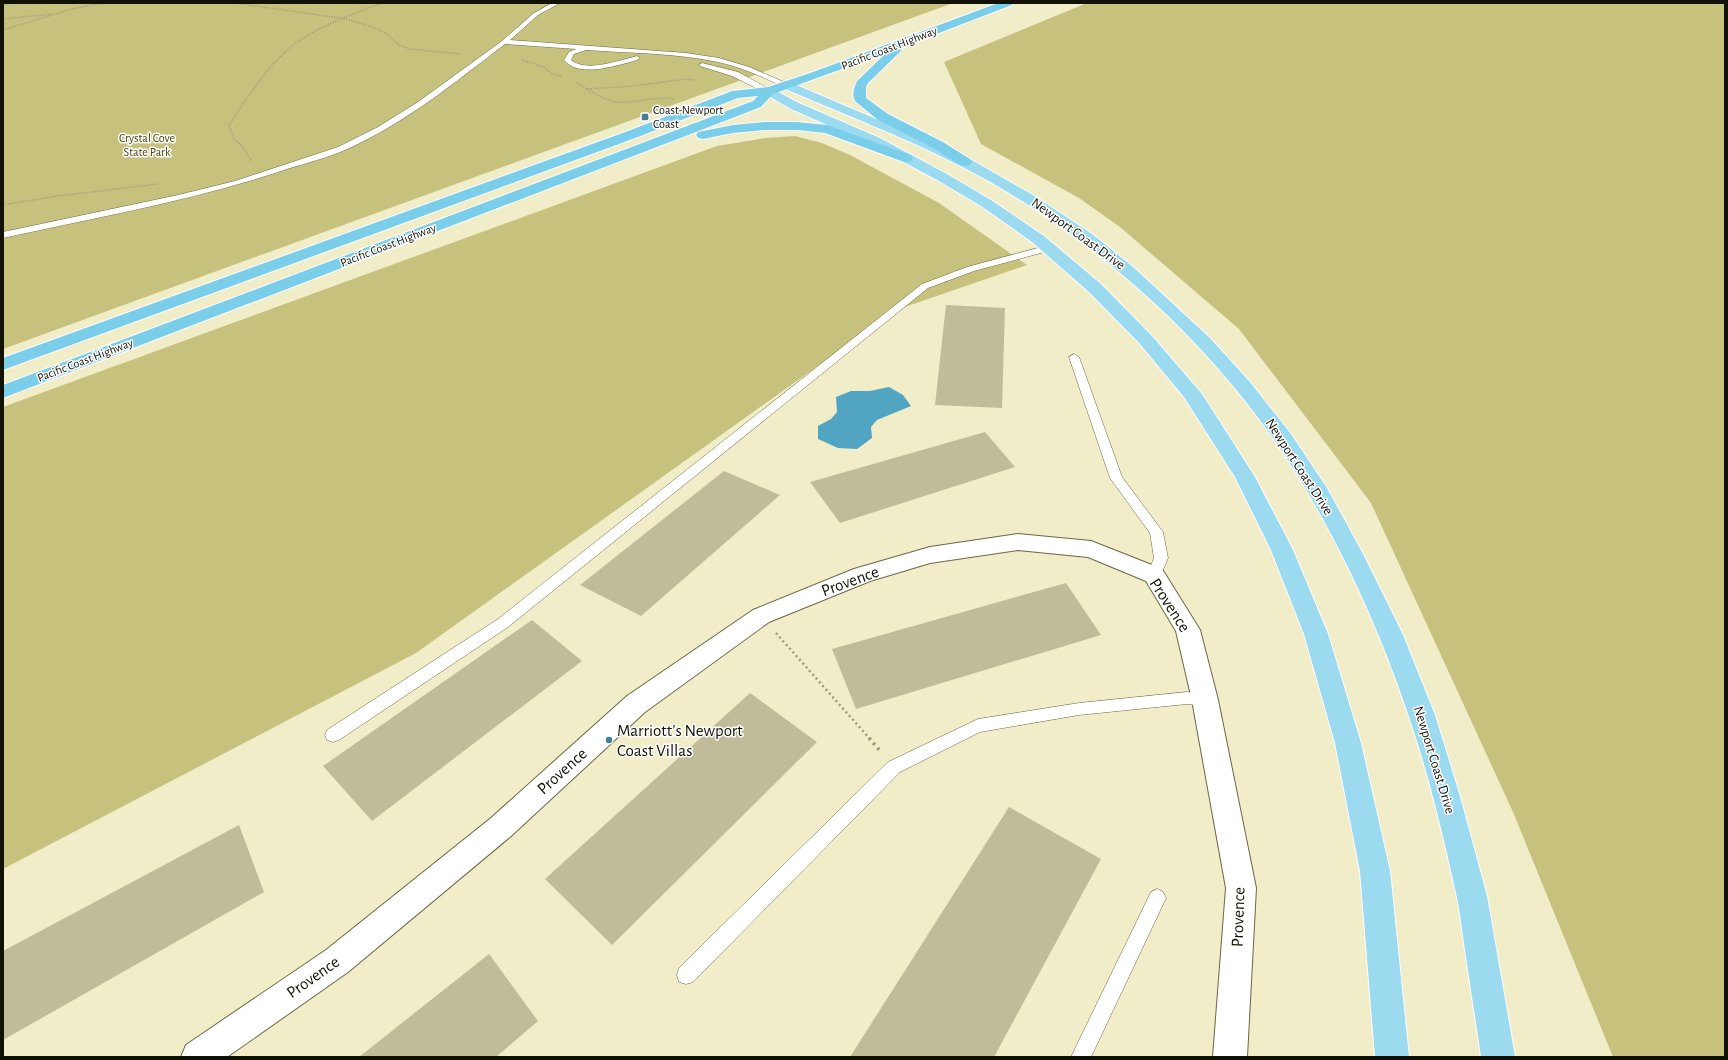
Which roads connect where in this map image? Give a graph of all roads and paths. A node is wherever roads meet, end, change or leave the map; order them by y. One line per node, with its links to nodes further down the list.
1 (9, 3): 9 (path)
2 (90, 3): 8 (path)
3 (103, 3): 8 (path)
4 (235, 3): 12 (path)
5 (382, 3): 12 (path)
6 (556, 3): 14 (lane)
7 (1008, 3): 15 (highway, Pacific Coast Highway)
8 (94, 4): 10 (path)
9 (3, 6)
10 (56, 14): 11 (path); 13 (path)
11 (3, 19)
12 (346, 19): 18 (path); 29 (path)
13 (3, 30)
14 (502, 44): 16 (lane); 17 (lane); 18 (lane)
15 (902, 44): 23 (highway, Pacific Coast Highway); 28 (highway)
16 (584, 49): 17 (lane); 23 (lane)
17 (571, 53): 19 (lane); 19 (lane)
18 (485, 56): 32 (lane)
19 (637, 58): 20 (lane)
20 (678, 62)
21 (686, 63): 25 (lane)
22 (700, 80): 24 (path)
23 (787, 85): 25 (highway, Pacific Coast Highway); 28 (main road, Newport Coast Drive)
24 (585, 89)
25 (769, 91): 26 (highway, Pacific Coast Highway); 27 (main road, Newport Coast Drive); 35 (highway, Pacific Coast Highway)
26 (649, 145): 27 (highway); 36 (highway, Pacific Coast Highway)
27 (906, 158): 33 (main road, Newport Coast Drive)
28 (965, 162): 48 (main road, Newport Coast Drive)
29 (246, 166)
30 (163, 183): 31 (path)
31 (3, 205)
32 (3, 235)
33 (1049, 248): 40 (lane); 47 (main road, Newport Coast Drive)
34 (1074, 357): 37 (lane)
35 (3, 364)
36 (3, 392)
37 (1154, 575): 38 (street, Provence); 39 (street, Provence)
38 (761, 616): 41 (path); 44 (street, Provence)
39 (1205, 700): 41 (lane); 46 (street, Provence)
40 (333, 735)
41 (894, 767): 43 (lane)
42 (1157, 898): 45 (lane)
43 (686, 974)
44 (198, 1057)
45 (1081, 1057)
46 (1230, 1057)
47 (1392, 1057)
48 (1498, 1057)

